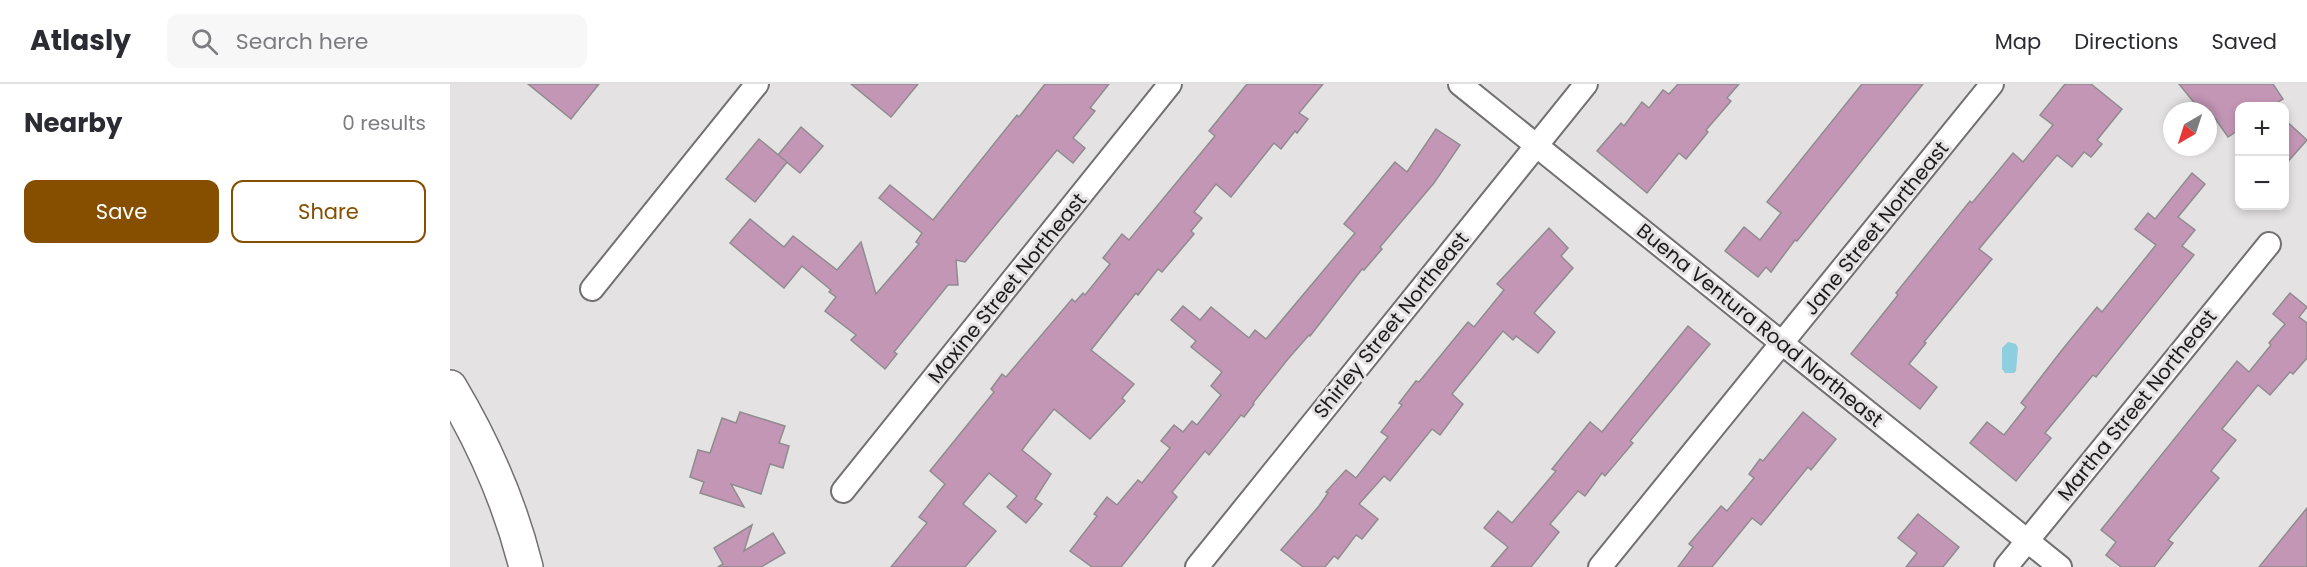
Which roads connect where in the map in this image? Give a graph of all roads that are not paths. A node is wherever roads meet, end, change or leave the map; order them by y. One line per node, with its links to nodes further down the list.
1 (757, 84): 8 (street)
2 (1170, 84): 13 (street, Maxine Street Northeast)
3 (1460, 84): 6 (street, Buena Ventura Road Northeast)
4 (1586, 84): 6 (street, Shirley Street Northeast)
5 (1992, 84): 9 (street, Jane Street Northeast)
6 (1536, 145): 9 (street, Buena Ventura Road Northeast); 16 (street, Shirley Street Northeast)
7 (2268, 244): 14 (street, Martha Street Northeast)
8 (592, 289)
9 (1783, 344): 14 (street, Buena Ventura Road Northeast); 17 (street, Jane Street Northeast)
10 (450, 365): 15 (highway)
11 (450, 387): 15 (highway)
12 (450, 425): 15 (highway)
13 (843, 491)
14 (2028, 541): 18 (street, Martha Street Northeast); 19 (street, Buena Ventura Road Northeast)
15 (522, 554)
16 (1197, 567)
17 (1600, 567)
18 (2006, 567)
19 (2060, 567)

